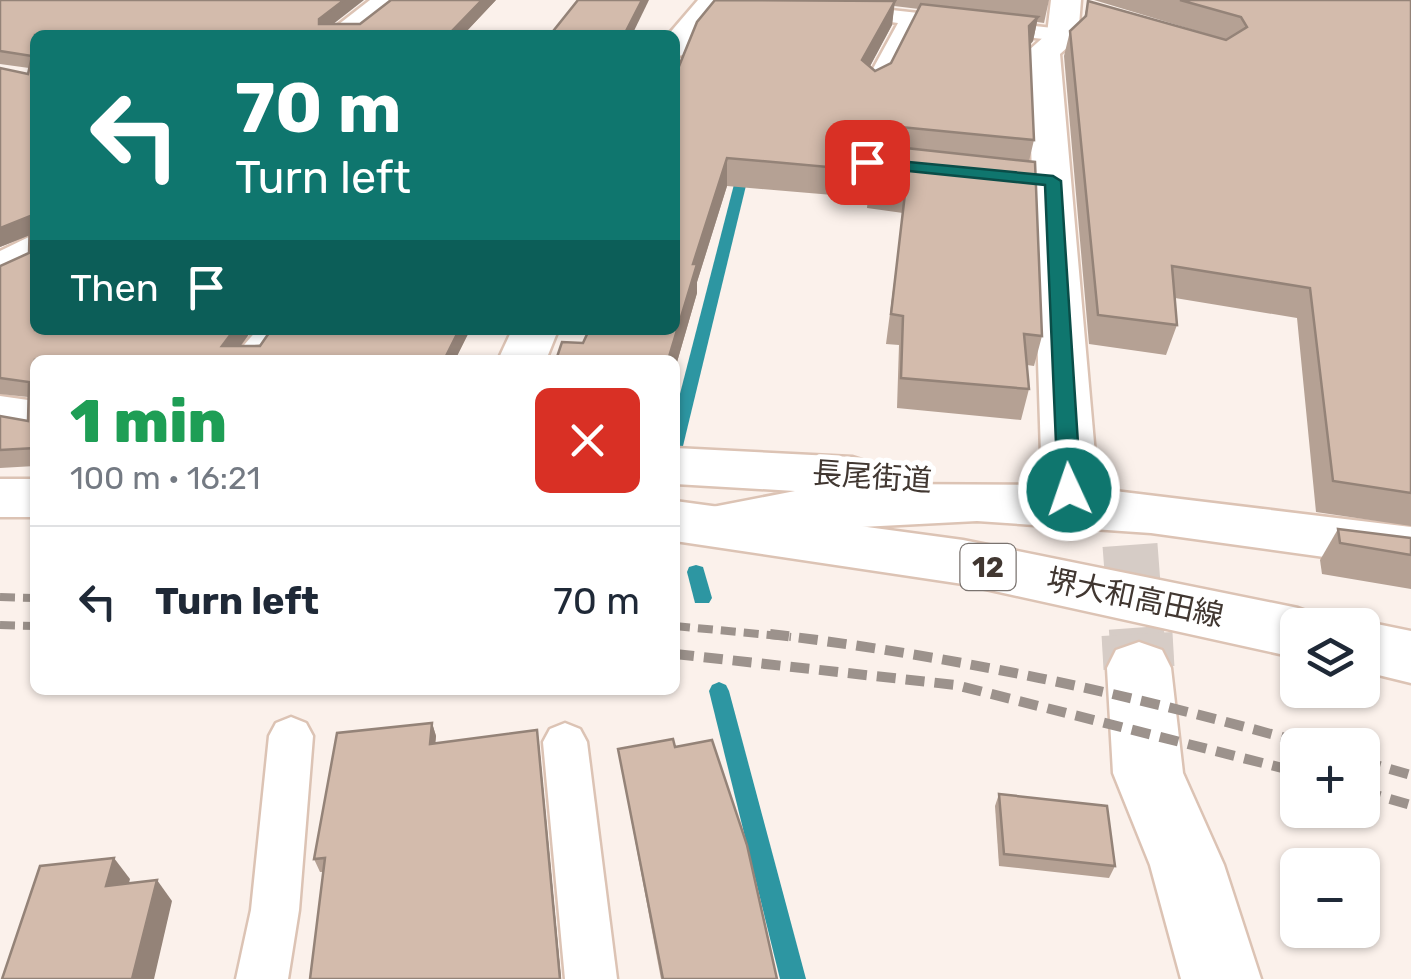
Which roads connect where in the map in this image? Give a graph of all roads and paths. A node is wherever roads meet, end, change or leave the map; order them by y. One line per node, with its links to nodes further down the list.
1 (389, 0): 6 (street)
2 (714, 0): 7 (street)
3 (840, 10): 5 (lane)
4 (1074, 15): 5 (lane); 18 (street)
5 (910, 18): 8 (lane)
6 (348, 30)
7 (680, 41)
8 (874, 88)
9 (30, 250): 10 (street)
10 (0, 270)
11 (268, 335): 12 (lane)
12 (250, 355)
13 (0, 412): 14 (street)
14 (30, 417)
15 (680, 466): 18 (street, 長尾街道)
16 (0, 498): 17 (street)
17 (30, 498)
18 (1070, 498): 19 (street); 20 (street, 長尾街道)
19 (696, 522): 21 (street, 堺大和高田線 / 12)
20 (1411, 548)
21 (1280, 629)
22 (1380, 650): 23 (street)
23 (1411, 658)
24 (1138, 668): 29 (street)
25 (290, 736): 27 (lane)
26 (565, 742): 28 (lane)
27 (262, 979)
28 (591, 979)
29 (1221, 979)

